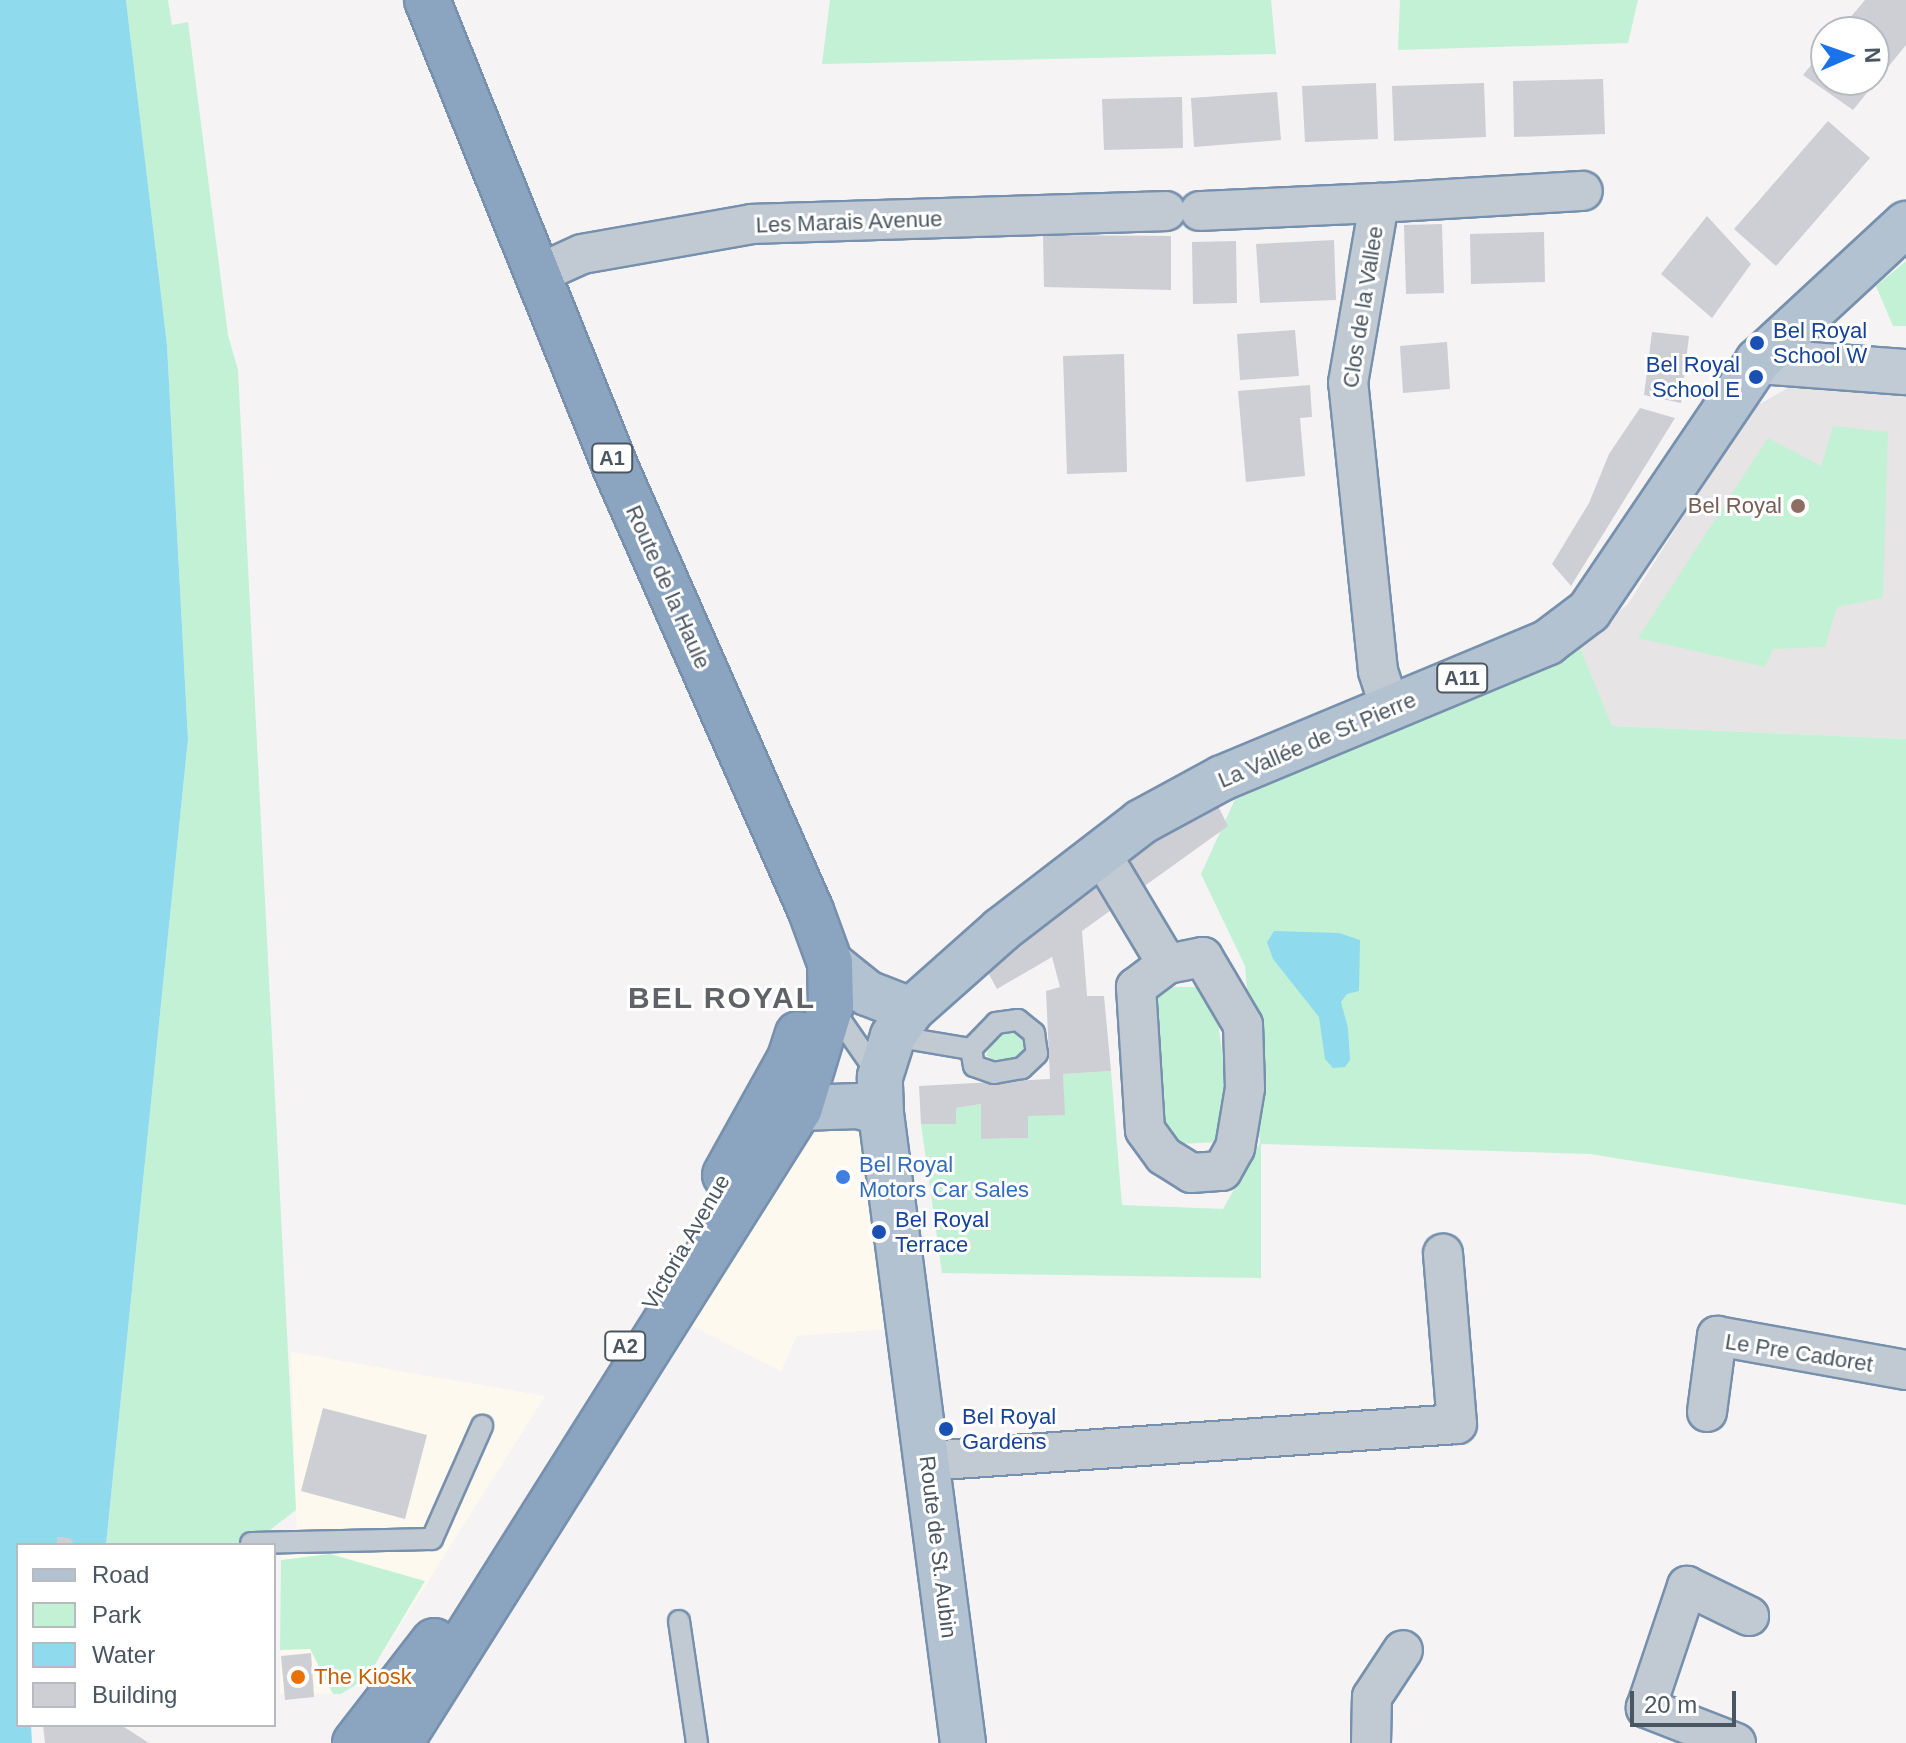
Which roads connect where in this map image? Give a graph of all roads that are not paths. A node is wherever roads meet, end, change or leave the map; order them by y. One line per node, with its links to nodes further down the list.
1 (427, 0): 5 (highway, Route de la Haule / A1)
2 (1583, 191): 3 (street, Clos de la Vallee)
3 (1379, 203): 5 (street, Les Marais Avenue); 8 (street, Clos de la Vallee)
4 (1906, 224): 6 (main road, La Vallée de St Pierre / A11)
5 (538, 274): 10 (highway, Route de la Haule / A1)
6 (1758, 361): 7 (main road); 8 (main road, La Vallée de St Pierre / A11)
7 (1906, 372)
8 (1390, 708): 9 (main road, La Vallée de St Pierre / A11)
9 (1100, 852): 11 (street); 13 (main road, La Vallée de St Pierre / A11)
10 (811, 911): 12 (highway, Route de la Haule / A1); 26 (highway, Victoria Avenue / A2)
11 (1167, 964): 11 (street)
12 (830, 984): 13 (main road); 15 (lane, Route de la Haule / A1); 16 (highway, Victoria Avenue / A2)
13 (902, 1023): 14 (lane); 15 (main road)
14 (971, 1049)
15 (880, 1095): 16 (main road); 21 (main road, Route de St. Aubin / A1)
16 (800, 1108): 27 (highway, Victoria Avenue / A2)
17 (1443, 1254): 21 (street)
18 (1906, 1370): 19 (street, Le Pre Cadoret)
19 (1707, 1412)
20 (482, 1426): 22 (lane)
21 (927, 1461): 29 (main road, Route de St. Aubin / A1)
22 (251, 1543)
23 (1749, 1616): 31 (street)
24 (679, 1621): 28 (lane)
25 (1403, 1650): 30 (street)
26 (355, 1743)
27 (400, 1743)
28 (697, 1743)
29 (963, 1743)
30 (1371, 1743)
31 (1736, 1743)

